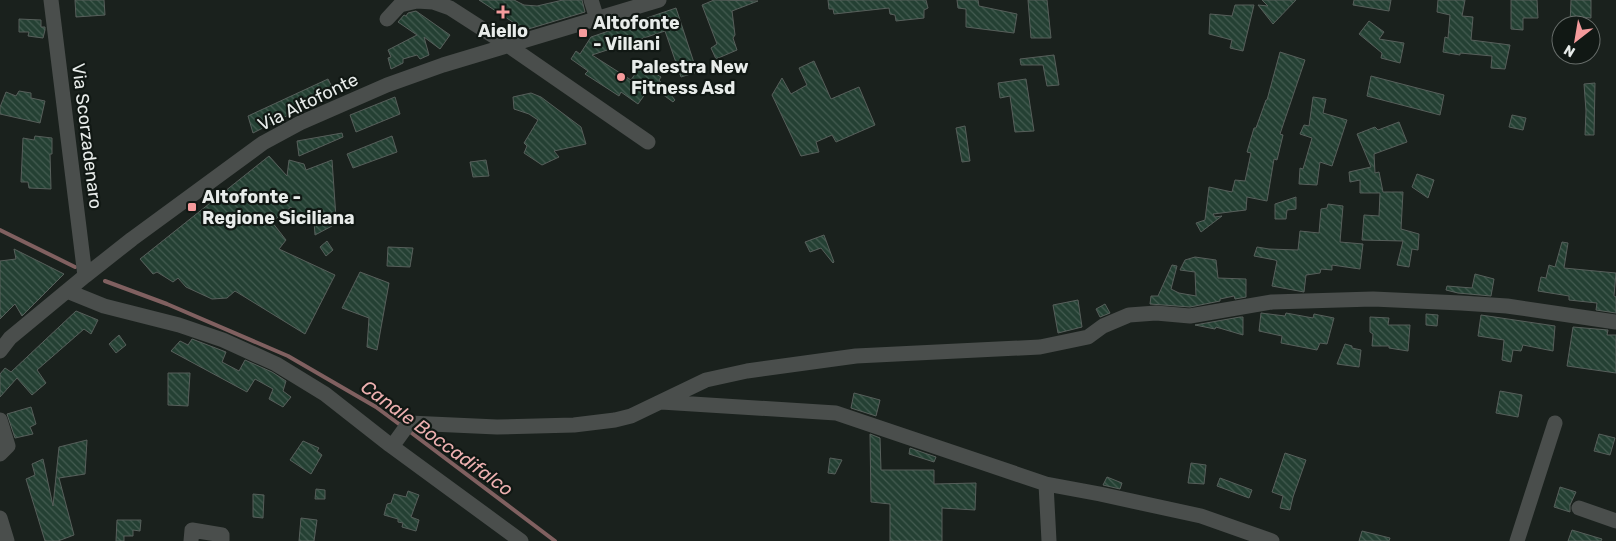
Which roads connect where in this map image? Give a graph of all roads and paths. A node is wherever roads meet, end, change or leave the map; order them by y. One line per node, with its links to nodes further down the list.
1 (51, 0): 9 (street, Via Scorzadenaro)
2 (592, 0): 6 (street)
3 (659, 0): 6 (street, Via Altofonte)
4 (450, 4): 5 (street); 7 (street)
5 (387, 19)
6 (597, 19): 7 (street, Via Altofonte)
7 (509, 46): 8 (street); 9 (street, Via Altofonte)
8 (648, 142)
9 (85, 276): 10 (street, Via Altofonte)
10 (67, 291): 12 (street, Via Altofonte); 16 (street)
11 (1616, 322): 13 (street)
12 (0, 351)
13 (661, 402): 16 (street); 18 (street)
14 (0, 420): 17 (street)
15 (1555, 422): 28 (street)
16 (400, 434): 25 (street)
17 (0, 454)
18 (1046, 484): 26 (street); 27 (street)
19 (1579, 508): 21 (street)
20 (0, 518): 22 (street)
21 (1616, 521)
22 (7, 541)
23 (191, 541): 24 (street)
24 (222, 541)
25 (522, 541)
26 (1049, 541)
27 (1272, 541)
28 (1517, 541)

